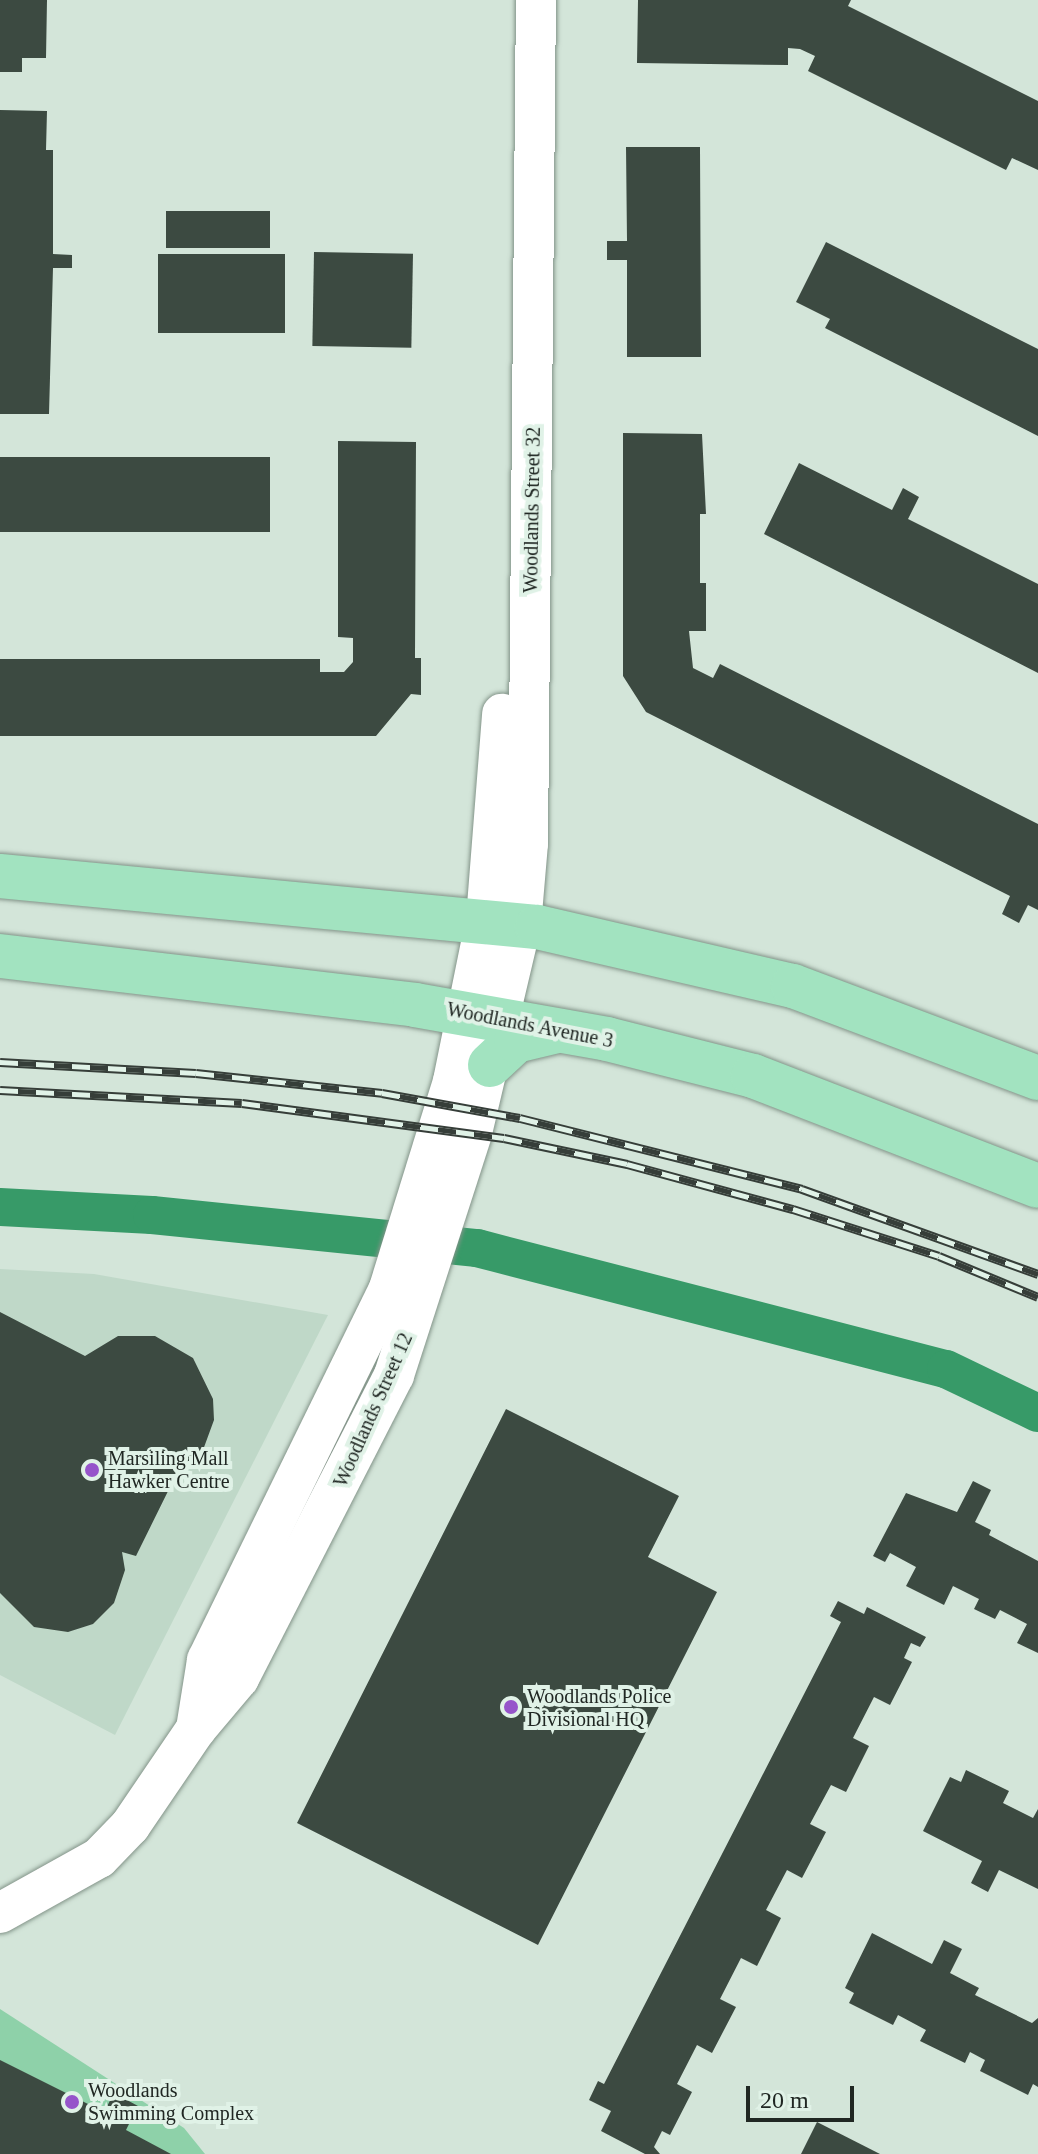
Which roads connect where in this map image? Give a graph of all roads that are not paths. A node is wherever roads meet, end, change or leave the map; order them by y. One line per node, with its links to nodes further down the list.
1 (512, 0): 4 (street, Woodlands Street 32)
2 (536, 0): 4 (street, Woodlands Street 32)
3 (0, 876): 4 (main road)
4 (504, 922): 6 (street, Woodlands Street 32); 9 (main road)
5 (0, 956): 6 (main road, Woodlands Avenue 3)
6 (486, 1015): 7 (main road, Woodlands Avenue 3); 8 (street, Woodlands Street 12); 11 (street, Woodlands Street 12)
7 (564, 1030): 8 (main road); 10 (main road, Woodlands Avenue 3)
8 (490, 1065): 11 (street, Woodlands Street 12)
9 (1038, 1078)
10 (1038, 1186)
11 (433, 1199): 12 (street, Woodlands Street 12)
12 (0, 1913)

